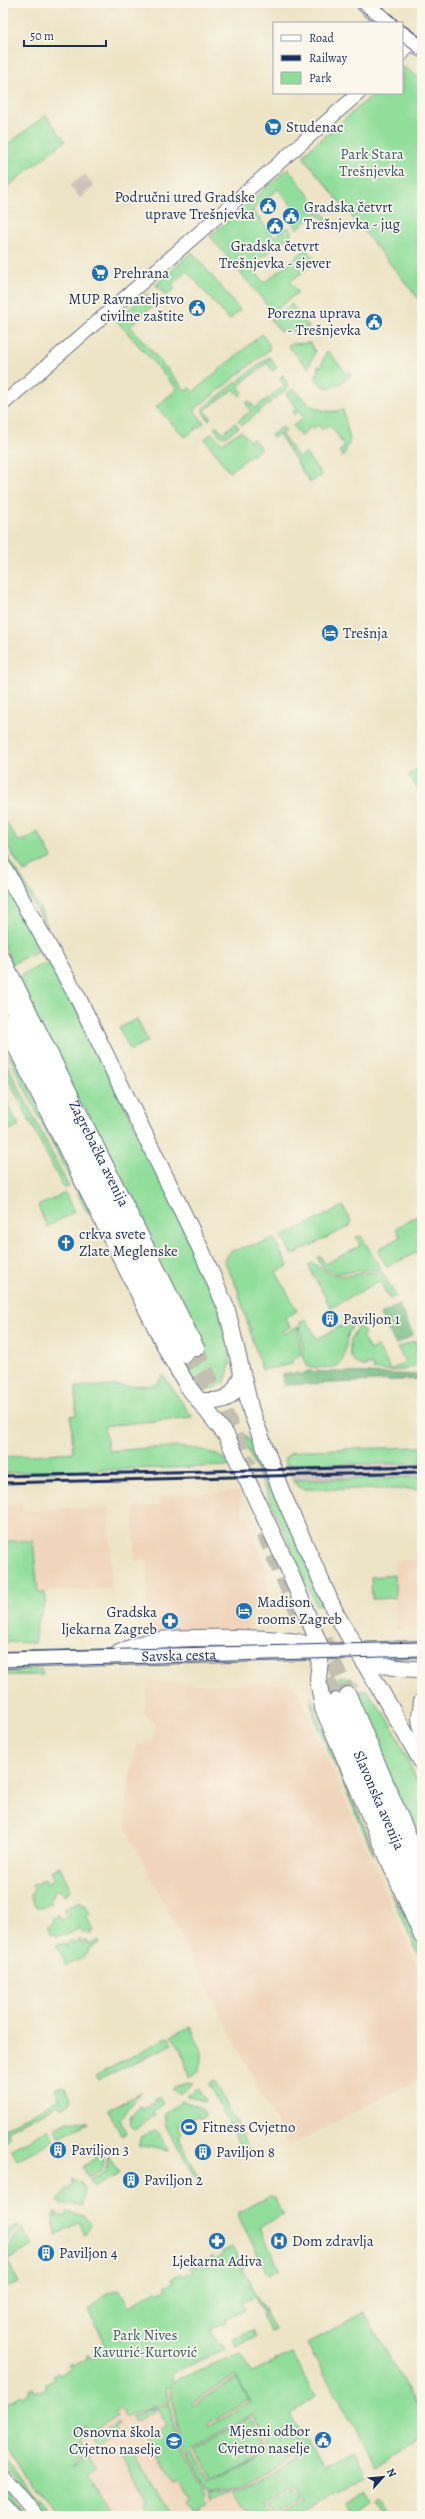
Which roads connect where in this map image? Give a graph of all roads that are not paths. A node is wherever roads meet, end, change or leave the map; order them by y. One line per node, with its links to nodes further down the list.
1 (364, 3): 2 (main road)
2 (387, 22)
3 (412, 41): 4 (street)
4 (403, 53)
5 (358, 94): 6 (street)
6 (3, 404)
7 (3, 866): 11 (main road)
8 (3, 960): 9 (main road, Zagrebačka avenija)
9 (3, 989)
10 (4, 1028): 12 (main road)
11 (242, 1374): 12 (main road); 14 (main road)
12 (200, 1401): 15 (main road)
13 (422, 1649): 14 (main road, Savska cesta)
14 (355, 1650): 15 (main road, Savska cesta); 17 (main road); 20 (main road)
15 (321, 1652): 16 (main road, Savska cesta); 23 (main road)
16 (3, 1660)
17 (422, 1669)
18 (422, 1701): 19 (main road)
19 (422, 1731)
20 (422, 1762)
21 (422, 1868): 22 (main road, Slavonska avenija)
22 (422, 1899)
23 (422, 1936)
24 (3, 2475): 27 (street)
25 (3, 2505): 26 (street)
26 (13, 2516)
27 (37, 2516)

